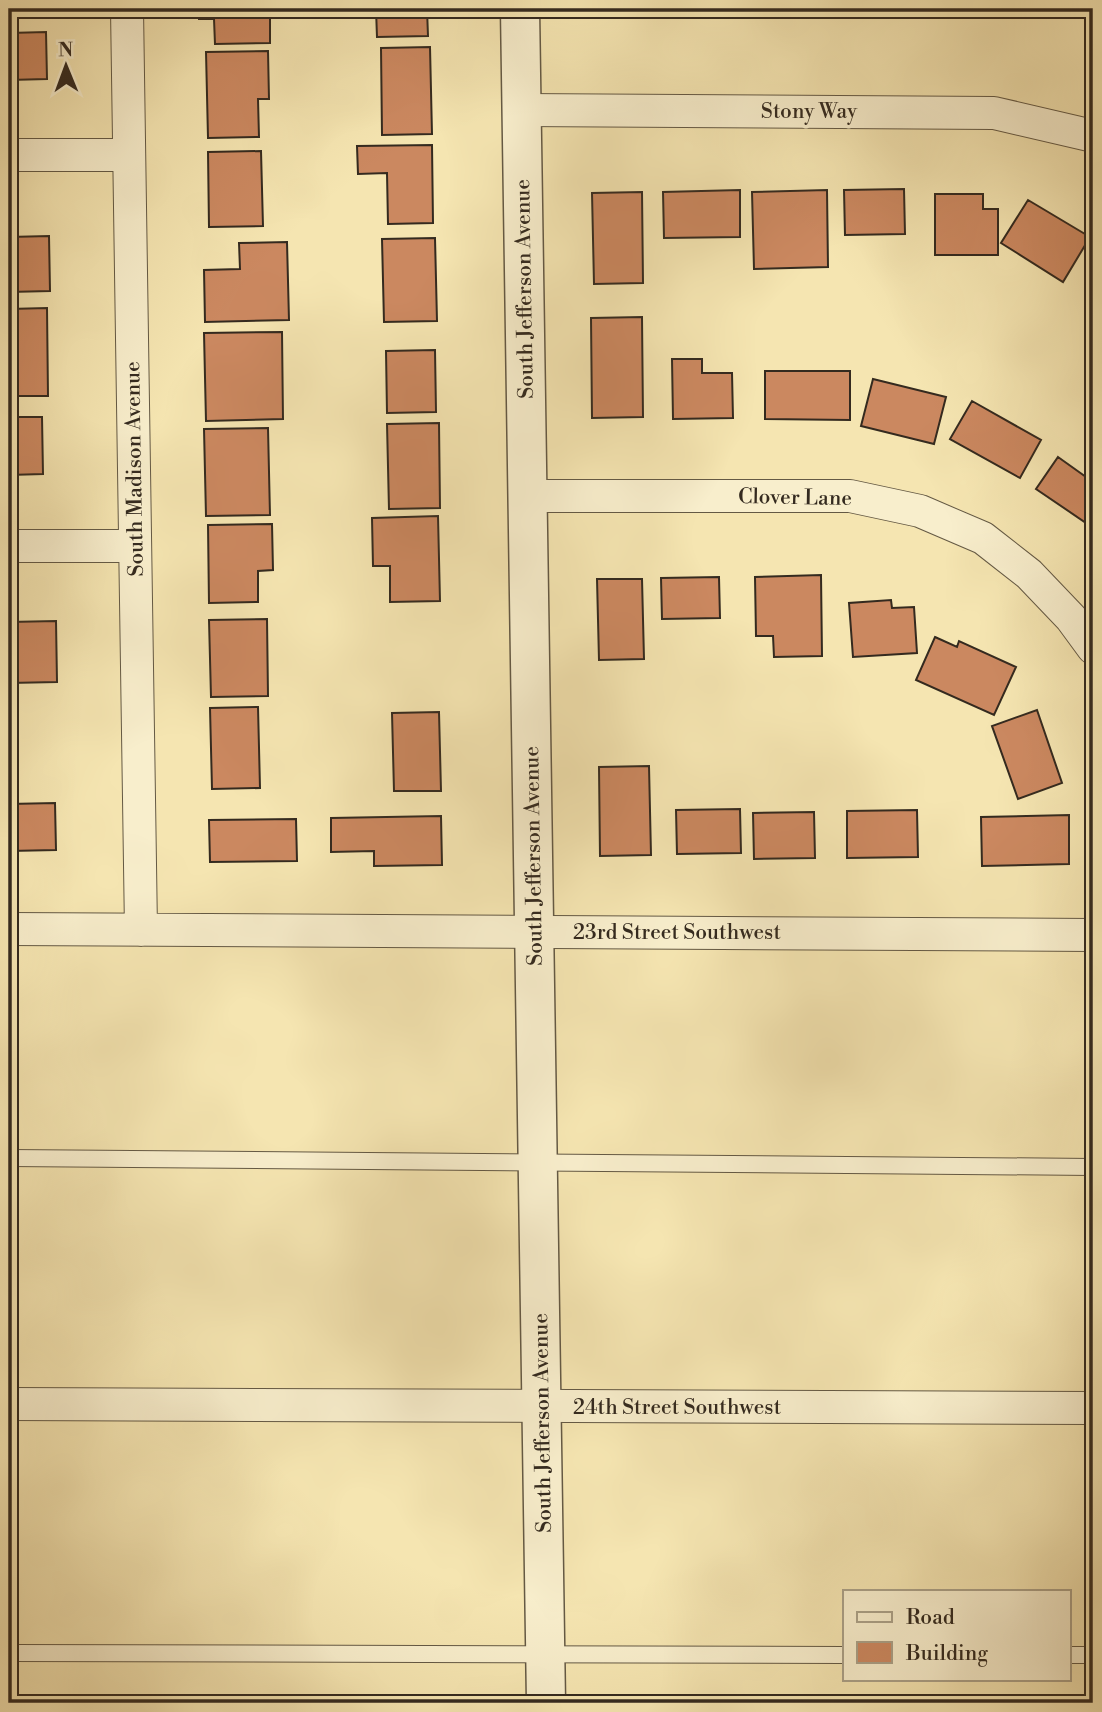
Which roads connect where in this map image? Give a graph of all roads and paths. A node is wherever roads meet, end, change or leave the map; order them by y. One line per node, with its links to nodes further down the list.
1 (127, 9): 6 (street, South Madison Avenue)
2 (520, 9): 3 (street, South Jefferson Avenue)
3 (522, 110): 4 (street, Stony Way); 7 (street, South Jefferson Avenue)
4 (1093, 136)
5 (9, 155): 6 (street)
6 (129, 155): 9 (street, South Madison Avenue)
7 (527, 496): 10 (street, Clover Lane); 13 (street, South Jefferson Avenue)
8 (9, 546): 9 (street)
9 (135, 546): 12 (street, South Madison Avenue)
10 (1093, 648)
11 (9, 929): 12 (street, 23rd Street Southwest)
12 (141, 930): 13 (street, 23rd Street Southwest)
13 (534, 932): 14 (street, 23rd Street Southwest); 16 (street, South Jefferson Avenue)
14 (1093, 935)
15 (9, 1158): 16 (lane)
16 (538, 1162): 17 (lane); 19 (street, South Jefferson Avenue)
17 (1093, 1167)
18 (9, 1404): 19 (street, 24th Street Southwest)
19 (542, 1406): 20 (street, 24th Street Southwest); 22 (street, South Jefferson Avenue)
20 (1093, 1408)
21 (9, 1653): 22 (lane)
22 (546, 1654): 23 (lane); 26 (street, South Jefferson Avenue)
23 (843, 1655)
24 (1070, 1655): 25 (lane)
25 (1093, 1655)
26 (546, 1703)

